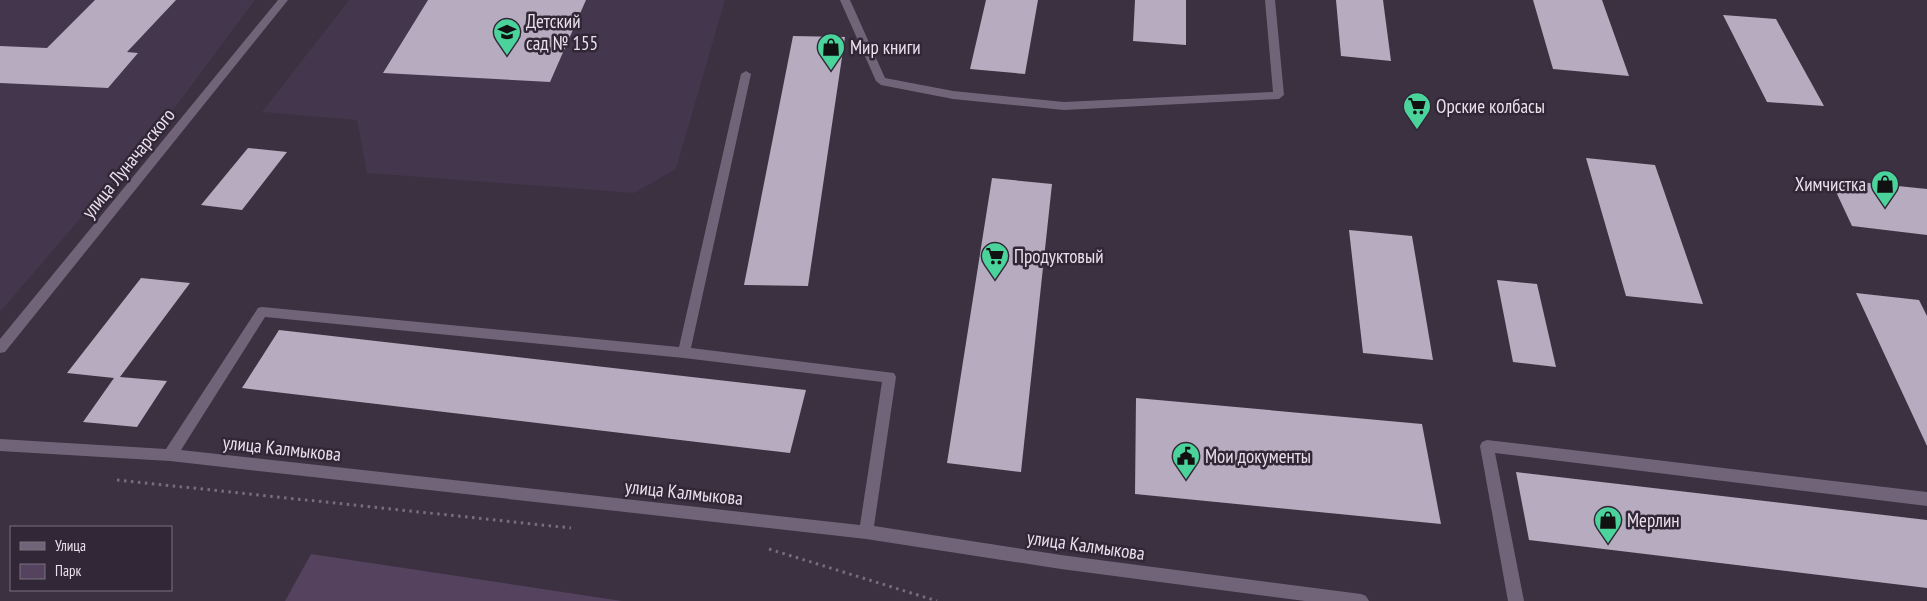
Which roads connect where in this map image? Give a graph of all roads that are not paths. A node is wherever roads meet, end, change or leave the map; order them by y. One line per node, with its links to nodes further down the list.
1 (283, 0): 5 (street, улица Луначарского)
2 (845, 0): 3 (street)
3 (1270, 0)
4 (746, 74): 6 (street)
5 (0, 348)
6 (684, 353): 8 (street); 10 (street)
7 (0, 445): 8 (street, улица Калмыкова)
8 (170, 455): 10 (street, улица Калмыкова)
9 (1927, 500): 12 (street)
10 (866, 532): 11 (street, улица Калмыкова)
11 (1361, 601)
12 (1516, 601)

